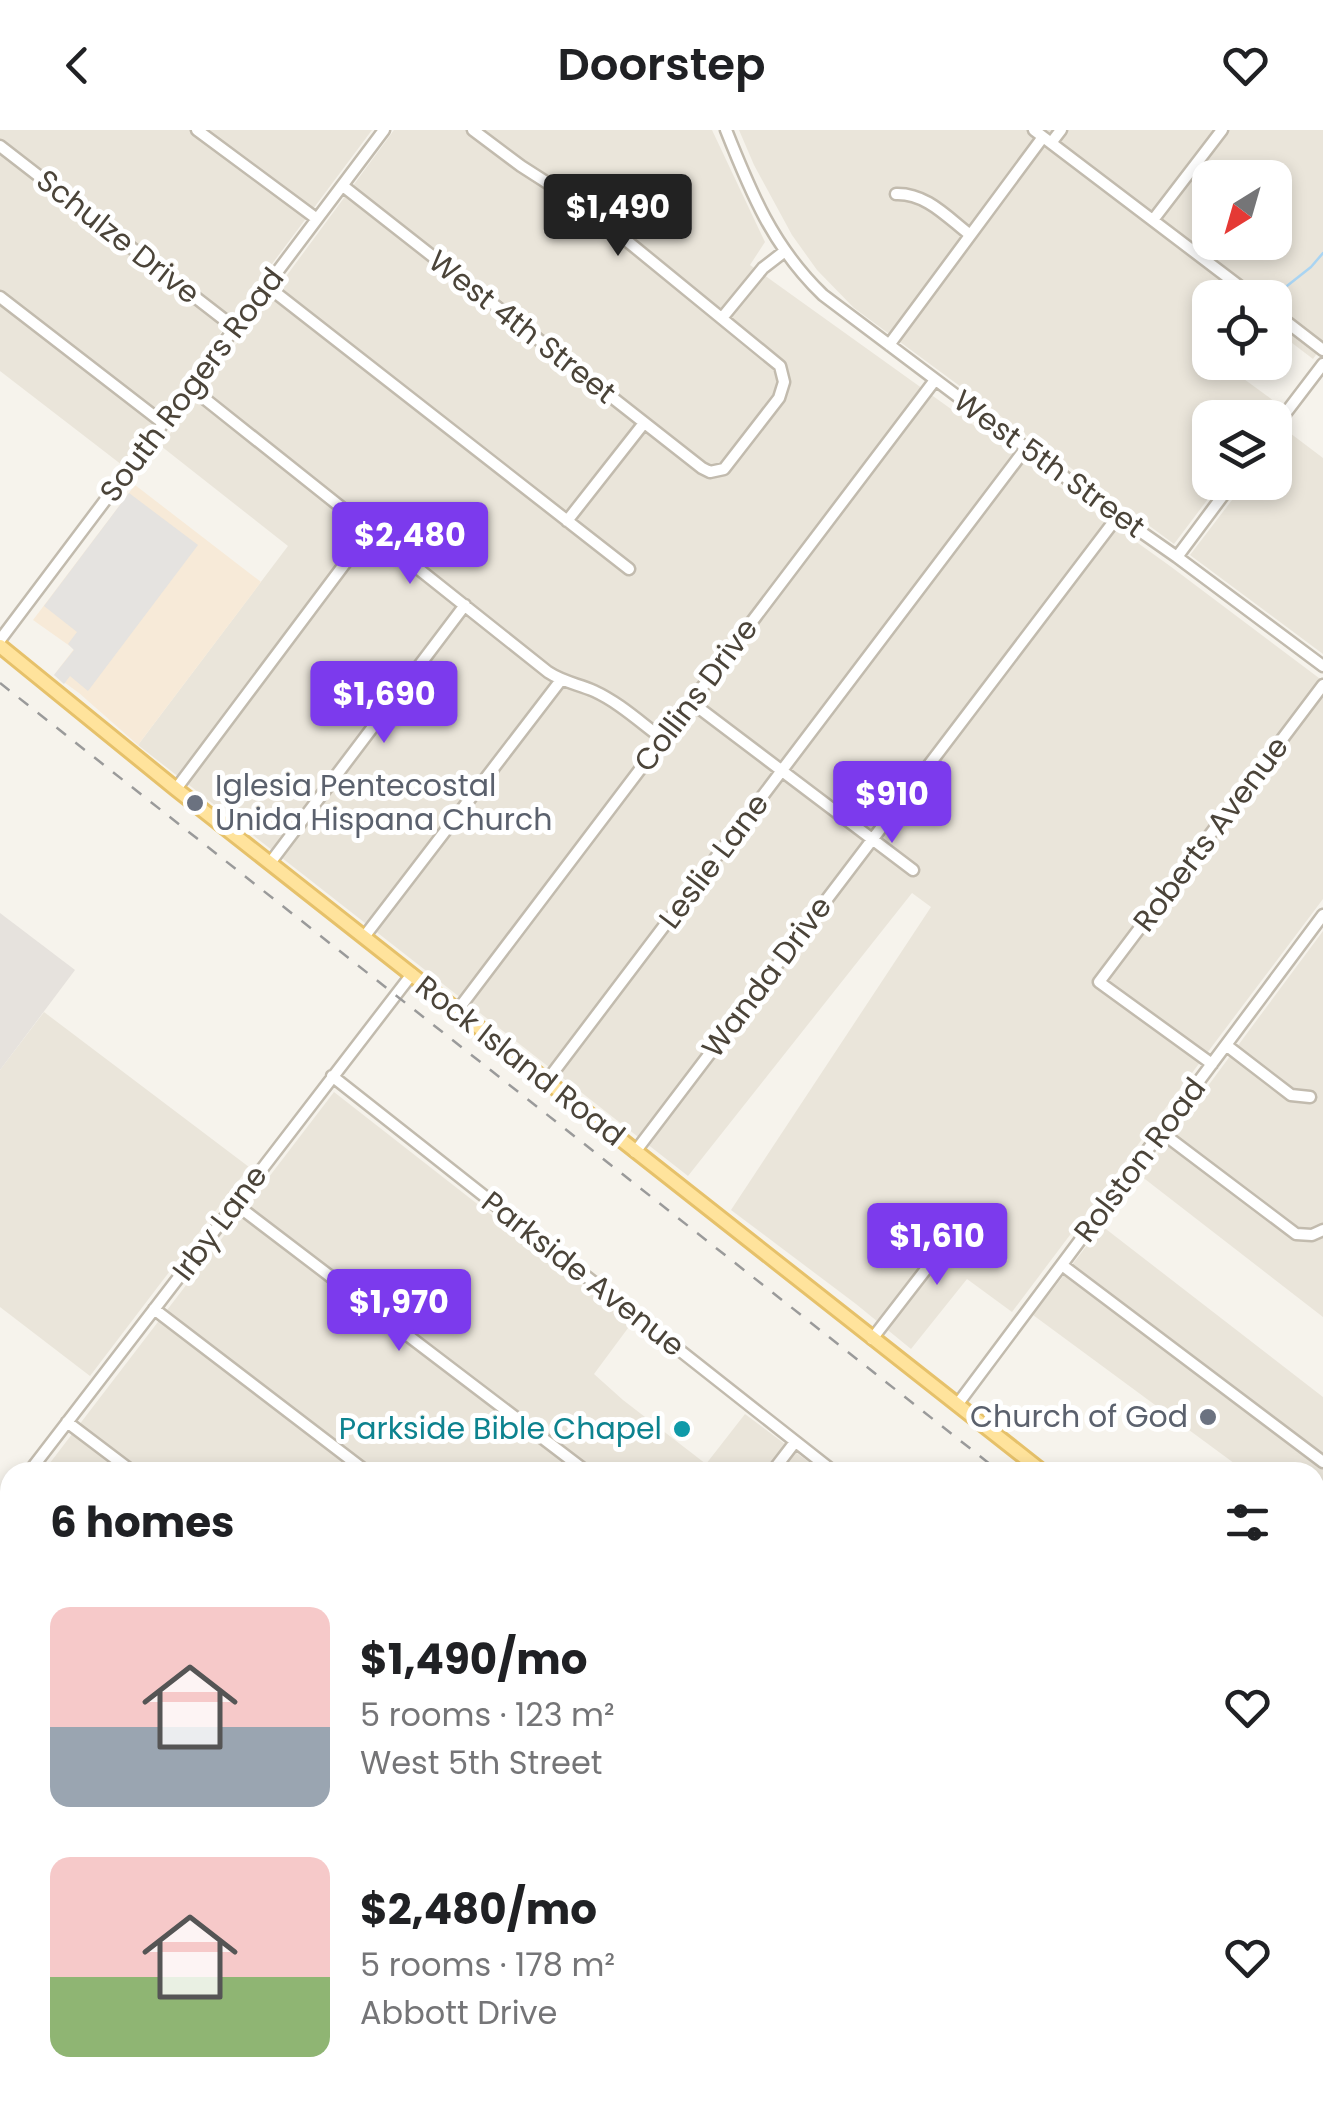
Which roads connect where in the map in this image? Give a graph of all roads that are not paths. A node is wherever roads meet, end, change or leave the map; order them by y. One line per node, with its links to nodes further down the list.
1 (197, 130): 11 (street)
2 (384, 130): 9 (street, South Rogers Road)
3 (473, 130): 18 (street)
4 (726, 130): 14 (street, West 5th Street)
5 (1061, 130): 7 (street)
6 (1222, 130): 12 (street)
7 (1043, 137): 12 (street); 13 (street)
8 (0, 146): 20 (street, Schulze Drive)
9 (342, 186): 11 (street, South Rogers Road); 28 (street, West 4th Street)
10 (896, 194): 13 (street)
11 (317, 220): 16 (street, South Rogers Road)
12 (1153, 220): 15 (street)
13 (970, 234): 21 (street)
14 (784, 251): 18 (street); 21 (street, West 5th Street)
15 (1231, 280)
16 (266, 286): 20 (street, South Rogers Road); 32 (street)
17 (0, 298): 27 (street)
18 (722, 318): 28 (street, West 4th Street)
19 (1292, 326): 22 (street)
20 (235, 328): 25 (street, South Rogers Road)
21 (889, 345): 24 (street, West 5th Street)
22 (1323, 350)
23 (1323, 364): 26 (street)
24 (935, 380): 29 (street, West 5th Street); 41 (street, Collins Drive)
25 (190, 388): 27 (street, South Rogers Road); 33 (street)
26 (1292, 405)
27 (164, 423): 37 (street, South Rogers Road)
28 (644, 423): 32 (street)
29 (1026, 448): 31 (street, West 5th Street); 43 (street, Leslie Lane)
30 (1220, 500): 34 (street)
31 (1118, 516): 34 (street, West 5th Street); 45 (street, Wanda Drive)
32 (567, 521): 35 (street)
33 (370, 530): 36 (street); 44 (street)
34 (1177, 557): 38 (street, West 5th Street)
35 (628, 569)
36 (465, 605): 39 (street); 46 (street)
37 (0, 643): 44 (main road, Rock Island Road)
38 (1323, 666)
39 (560, 680): 42 (street); 49 (street)
40 (1323, 686): 53 (street, Roberts Avenue)
41 (691, 702): 42 (street, Collins Drive); 43 (street)
42 (663, 739): 51 (street, Collins Drive)
43 (782, 771): 45 (street); 55 (street, Leslie Lane)
44 (176, 789): 46 (main road, Rock Island Road)
45 (872, 839): 47 (street); 58 (street, Wanda Drive)
46 (270, 864): 49 (main road, Rock Island Road)
47 (913, 870)
48 (1323, 915): 52 (street, Rolston Road)
49 (364, 937): 50 (main road, Rock Island Road)
50 (412, 974): 51 (main road, Rock Island Road); 54 (street, Irby Lane)
51 (457, 1011): 55 (main road, Rock Island Road)
52 (1226, 1046): 53 (street, Rolston Road); 56 (street)
53 (1212, 1064): 57 (street, Rolston Road)
54 (332, 1076): 59 (street, Irby Lane); 67 (street, Parkside Avenue)
55 (546, 1082): 58 (main road, Rock Island Road)
56 (1310, 1097)
57 (1162, 1132): 61 (street); 62 (street, Rolston Road)
58 (636, 1152): 64 (main road, Rock Island Road)
59 (234, 1203): 63 (street, Irby Lane); 71 (street)
60 (982, 1211): 64 (street)
61 (1323, 1230)
62 (1062, 1265): 65 (street, Rolston Road); 75 (street)
63 (154, 1309): 66 (street, Irby Lane); 70 (street)
64 (872, 1339): 65 (main road, Rock Island Road)
65 (957, 1405): 74 (main road, Rock Island Road)
66 (68, 1422): 68 (street, Irby Lane); 69 (street)
67 (796, 1442): 72 (street); 73 (street, Parkside Avenue)
68 (37, 1462)
69 (120, 1462)
70 (354, 1462)
71 (575, 1462)
72 (780, 1462)
73 (821, 1462)
74 (1030, 1462)
75 (1323, 1462)

